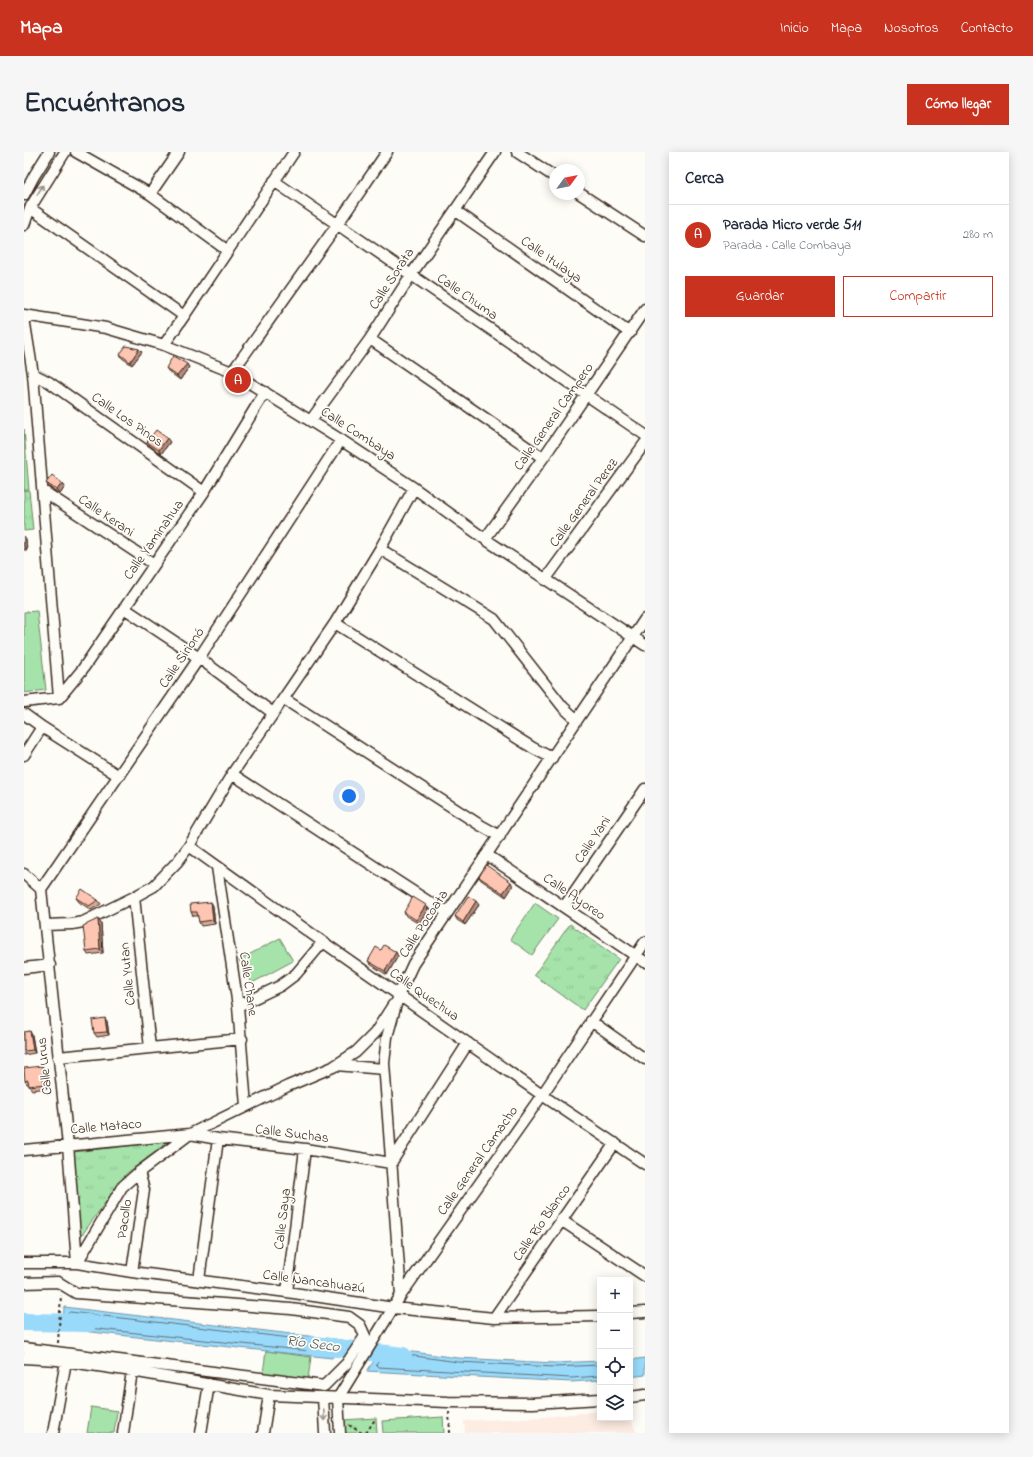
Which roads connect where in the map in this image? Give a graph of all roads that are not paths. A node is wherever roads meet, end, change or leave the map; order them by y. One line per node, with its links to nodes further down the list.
1 (49, 152): 11 (street)
2 (65, 152): 10 (street)
3 (76, 152): 13 (street)
4 (180, 152): 13 (street)
5 (294, 152): 12 (street)
6 (387, 152): 19 (street)
7 (495, 152): 17 (street, Calle Sorata)
8 (517, 152): 9 (street)
9 (549, 173)
10 (50, 174): 11 (street); 16 (street, one-way to 10)
11 (29, 176): 14 (street)
12 (274, 181): 19 (street, Calle Chuma); 21 (street)
13 (150, 194): 21 (street)
14 (24, 196)
15 (585, 197): 20 (street)
16 (30, 208): 18 (street); 25 (street)
17 (456, 211): 22 (street, Calle Sorata); 26 (street, Calle Itulaya)
18 (24, 225)
19 (337, 225): 22 (street, Calle Chuma); 29 (street)
20 (645, 236)
21 (228, 250): 25 (street)
22 (411, 275): 27 (street, Calle Sorata); 32 (street, Calle Chuma)
23 (645, 309): 26 (street, Calle General Campero)
24 (24, 316): 28 (street, Calle Combaya); 30 (street)
25 (184, 316): 28 (street)
26 (630, 333): 32 (street, Calle General Campero)
27 (370, 338): 33 (street, Calle Sorata); 37 (street)
28 (164, 345): 29 (street, Calle Combaya)
29 (232, 372): 31 (street, Calle Combaya)
30 (33, 374): 39 (street); 40 (street, Calle Los Pinos)
31 (265, 392): 33 (street, Calle Combaya); 40 (street, Calle Yaminahua)
32 (585, 395): 34 (street, Calle Chuma); 37 (street, Calle General Campero)
33 (311, 420): 35 (street, Calle Combaya)
34 (645, 435)
35 (341, 440): 38 (street, Calle Combaya); 50 (street, Calle Sirionó)
36 (645, 443): 44 (street, Calle General Perez)
37 (543, 458): 41 (street, Calle General Campero)
38 (414, 488): 41 (street, Calle Combaya); 42 (street)
39 (43, 491): 43 (street, Calle Kerani); 51 (street)
40 (204, 492): 43 (street, Calle Yaminahua)
41 (485, 539): 44 (street, Calle Combaya)
42 (380, 549): 47 (street); 56 (street)
43 (154, 564): 45 (street, Calle Yaminahua)
44 (545, 580): 48 (street, Calle Combaya)
45 (124, 608): 50 (street); 51 (street, Calle Yaminahua)
46 (645, 619): 48 (street, Calle Pocoata)
47 (335, 623): 52 (street); 59 (street)
48 (633, 637): 49 (street, Calle Combaya); 56 (street, Calle Pocoata)
49 (645, 645)
50 (199, 658): 54 (street); 61 (street, Calle Sirionó)
51 (59, 698): 53 (street)
52 (284, 699): 54 (street); 63 (street)
53 (24, 702)
54 (273, 713): 60 (street)
55 (24, 714): 57 (street)
56 (577, 720): 59 (street, Calle Pocoata)
57 (42, 727): 58 (street); 61 (street)
58 (24, 755)
59 (552, 758): 63 (street, Calle Pocoata)
60 (232, 774): 64 (street); 71 (street)
61 (119, 776): 68 (street, Calle Sirionó)
62 (645, 789): 70 (street, Calle Yani)
63 (500, 836): 65 (street, Calle Pocoata)
64 (189, 846): 66 (street, Calle Quechua); 69 (street)
65 (487, 856): 70 (street, Calle Ayoreo); 71 (street, Calle Pocoata)
66 (217, 866): 73 (street, Calle Quechua); 80 (street, Calle Chane)
67 (24, 874): 68 (street)
68 (41, 889): 72 (street, Calle Urus)
69 (134, 897): 72 (street); 84 (street, Calle Yutan)
70 (564, 907): 75 (street, Calle Ayoreo)
71 (448, 912): 79 (street, Calle Pocoata)
72 (45, 925): 77 (street, Calle Urus)
73 (323, 942): 79 (street, Calle Quechua); 80 (street)
74 (645, 942): 75 (street, Calle General Camacho)
75 (636, 956): 76 (street, Calle Ayoreo); 81 (street, Calle General Camacho)
76 (645, 962)
77 (50, 965): 78 (street); 85 (street, Calle Urus)
78 (24, 968)
79 (399, 994): 83 (street, Calle Quechua); 87 (street); 88 (street, Calle Pocoata)
80 (238, 1006): 82 (street, Calle Chane)
81 (591, 1021): 86 (street); 89 (street, Calle General Camacho)
82 (242, 1039): 84 (street); 90 (street, Calle Chane)
83 (468, 1043): 89 (street, Calle Quechua); 97 (street)
84 (150, 1048): 85 (street)
85 (58, 1057): 94 (street, Calle Urus)
86 (645, 1059)
87 (336, 1065): 88 (street); 90 (street)
88 (384, 1069): 97 (street, Calle Pocoata)
89 (542, 1095): 93 (street, Calle Quechua); 108 (street, Calle General Camacho)
90 (246, 1106): 91 (street)
91 (190, 1134): 92 (street, Calle Suchas); 94 (street, Calle Mataco); 99 (street)
92 (218, 1140): 95 (street, Calle Suchas); 105 (street)
93 (615, 1143): 98 (street, Calle Quechua); 100 (street, Calle Río Blanco)
94 (68, 1145): 96 (street, Calle Mataco); 102 (street, Calle Urus)
95 (305, 1149): 97 (street, Calle Suchas); 107 (street, Calle Saya)
96 (24, 1150)
97 (391, 1163): 108 (street, Calle Pocoata)
98 (645, 1164)
99 (139, 1172): 102 (street); 103 (street, Pacollo)
100 (561, 1220): 104 (street); 113 (street, Calle Río Blanco)
101 (24, 1262): 102 (street, Calle Ñancahuazú)
102 (77, 1263): 103 (street, Calle Ñancahuazú)
103 (132, 1272): 105 (street, Calle Ñancahuazú)
104 (645, 1276)
105 (199, 1280): 107 (street, Calle Ñancahuazú)
106 (24, 1282): 114 (street)
107 (287, 1292): 109 (street, Calle Ñancahuazú)
108 (401, 1295): 109 (street, Calle General Camacho)
109 (394, 1308): 113 (street, Calle Ñancahuazú); 114 (street, Calle General Camacho)
110 (645, 1312): 111 (street)
111 (633, 1313)
112 (597, 1316): 113 (street, Calle Ñancahuazú)
113 (494, 1318)
114 (370, 1338): 118 (street, Calle General Camacho)
115 (24, 1348): 118 (street)
116 (24, 1358): 117 (street)
117 (66, 1361): 119 (street); 127 (street)
118 (352, 1365): 125 (street, Calle General Camacho)
119 (132, 1371): 120 (street); 128 (street)
120 (209, 1384): 121 (street); 129 (street)
121 (269, 1394): 123 (street); 130 (street)
122 (645, 1395): 124 (street)
123 (323, 1397): 125 (street); 131 (street, one-way to 131)
124 (633, 1397)
125 (338, 1398): 126 (street); 132 (street)
126 (597, 1399)
127 (53, 1433)
128 (123, 1433)
129 (200, 1433)
130 (263, 1433)
131 (325, 1433)
132 (340, 1433)

